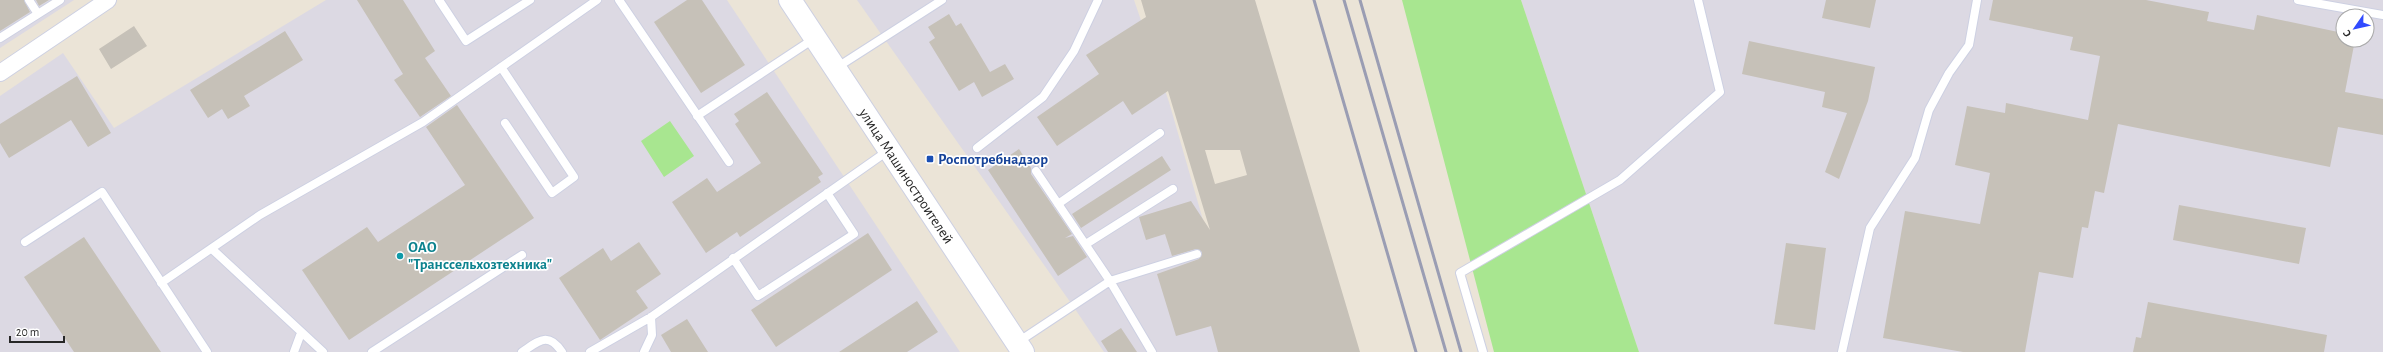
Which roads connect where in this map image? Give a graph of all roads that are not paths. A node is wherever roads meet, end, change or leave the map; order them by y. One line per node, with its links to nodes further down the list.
1 (29, 0): 14 (lane)
2 (60, 0): 14 (lane)
3 (108, 0): 20 (street)
4 (439, 0): 5 (lane)
5 (530, 0)
6 (597, 0): 18 (lane)
7 (619, 0): 21 (lane)
8 (790, 0): 17 (main road, улица Машиностроителей)
9 (942, 0): 19 (lane)
10 (1098, 0): 24 (lane)
11 (1698, 0): 51 (lane)
12 (1977, 0): 52 (lane)
13 (2298, 0): 15 (lane)
14 (38, 14): 16 (lane)
15 (2383, 15)
16 (0, 38)
17 (815, 38): 19 (main road, улица Машиностроителей); 21 (lane)
18 (501, 67): 22 (lane); 33 (lane)
19 (835, 68): 25 (main road, улица Машиностроителей)
20 (0, 73)
21 (697, 116): 26 (lane)
22 (505, 123)
23 (1160, 133): 30 (lane)
24 (977, 148)
25 (889, 149): 29 (lane); 41 (main road, улица Машиностроителей)
26 (728, 162)
27 (1036, 171): 30 (lane)
28 (1173, 189): 32 (lane)
29 (827, 193): 36 (lane); 36 (lane)
30 (1058, 204): 32 (lane)
31 (25, 242): 38 (lane)
32 (1086, 244): 37 (lane)
33 (212, 249): 38 (lane); 40 (lane)
34 (1197, 254): 37 (lane)
35 (522, 255): 45 (lane)
36 (733, 258): 39 (lane)
37 (1110, 281): 41 (lane); 50 (lane)
38 (161, 283): 42 (lane)
39 (651, 317): 48 (lane); 49 (lane)
40 (301, 333): 43 (lane); 44 (lane)
41 (1020, 347)
42 (207, 352)
43 (294, 352)
44 (323, 352)
45 (372, 352)
46 (522, 352): 47 (lane)
47 (562, 352)
48 (590, 352)
49 (644, 352)
50 (1152, 352)
51 (1483, 352)
52 (1842, 352)

